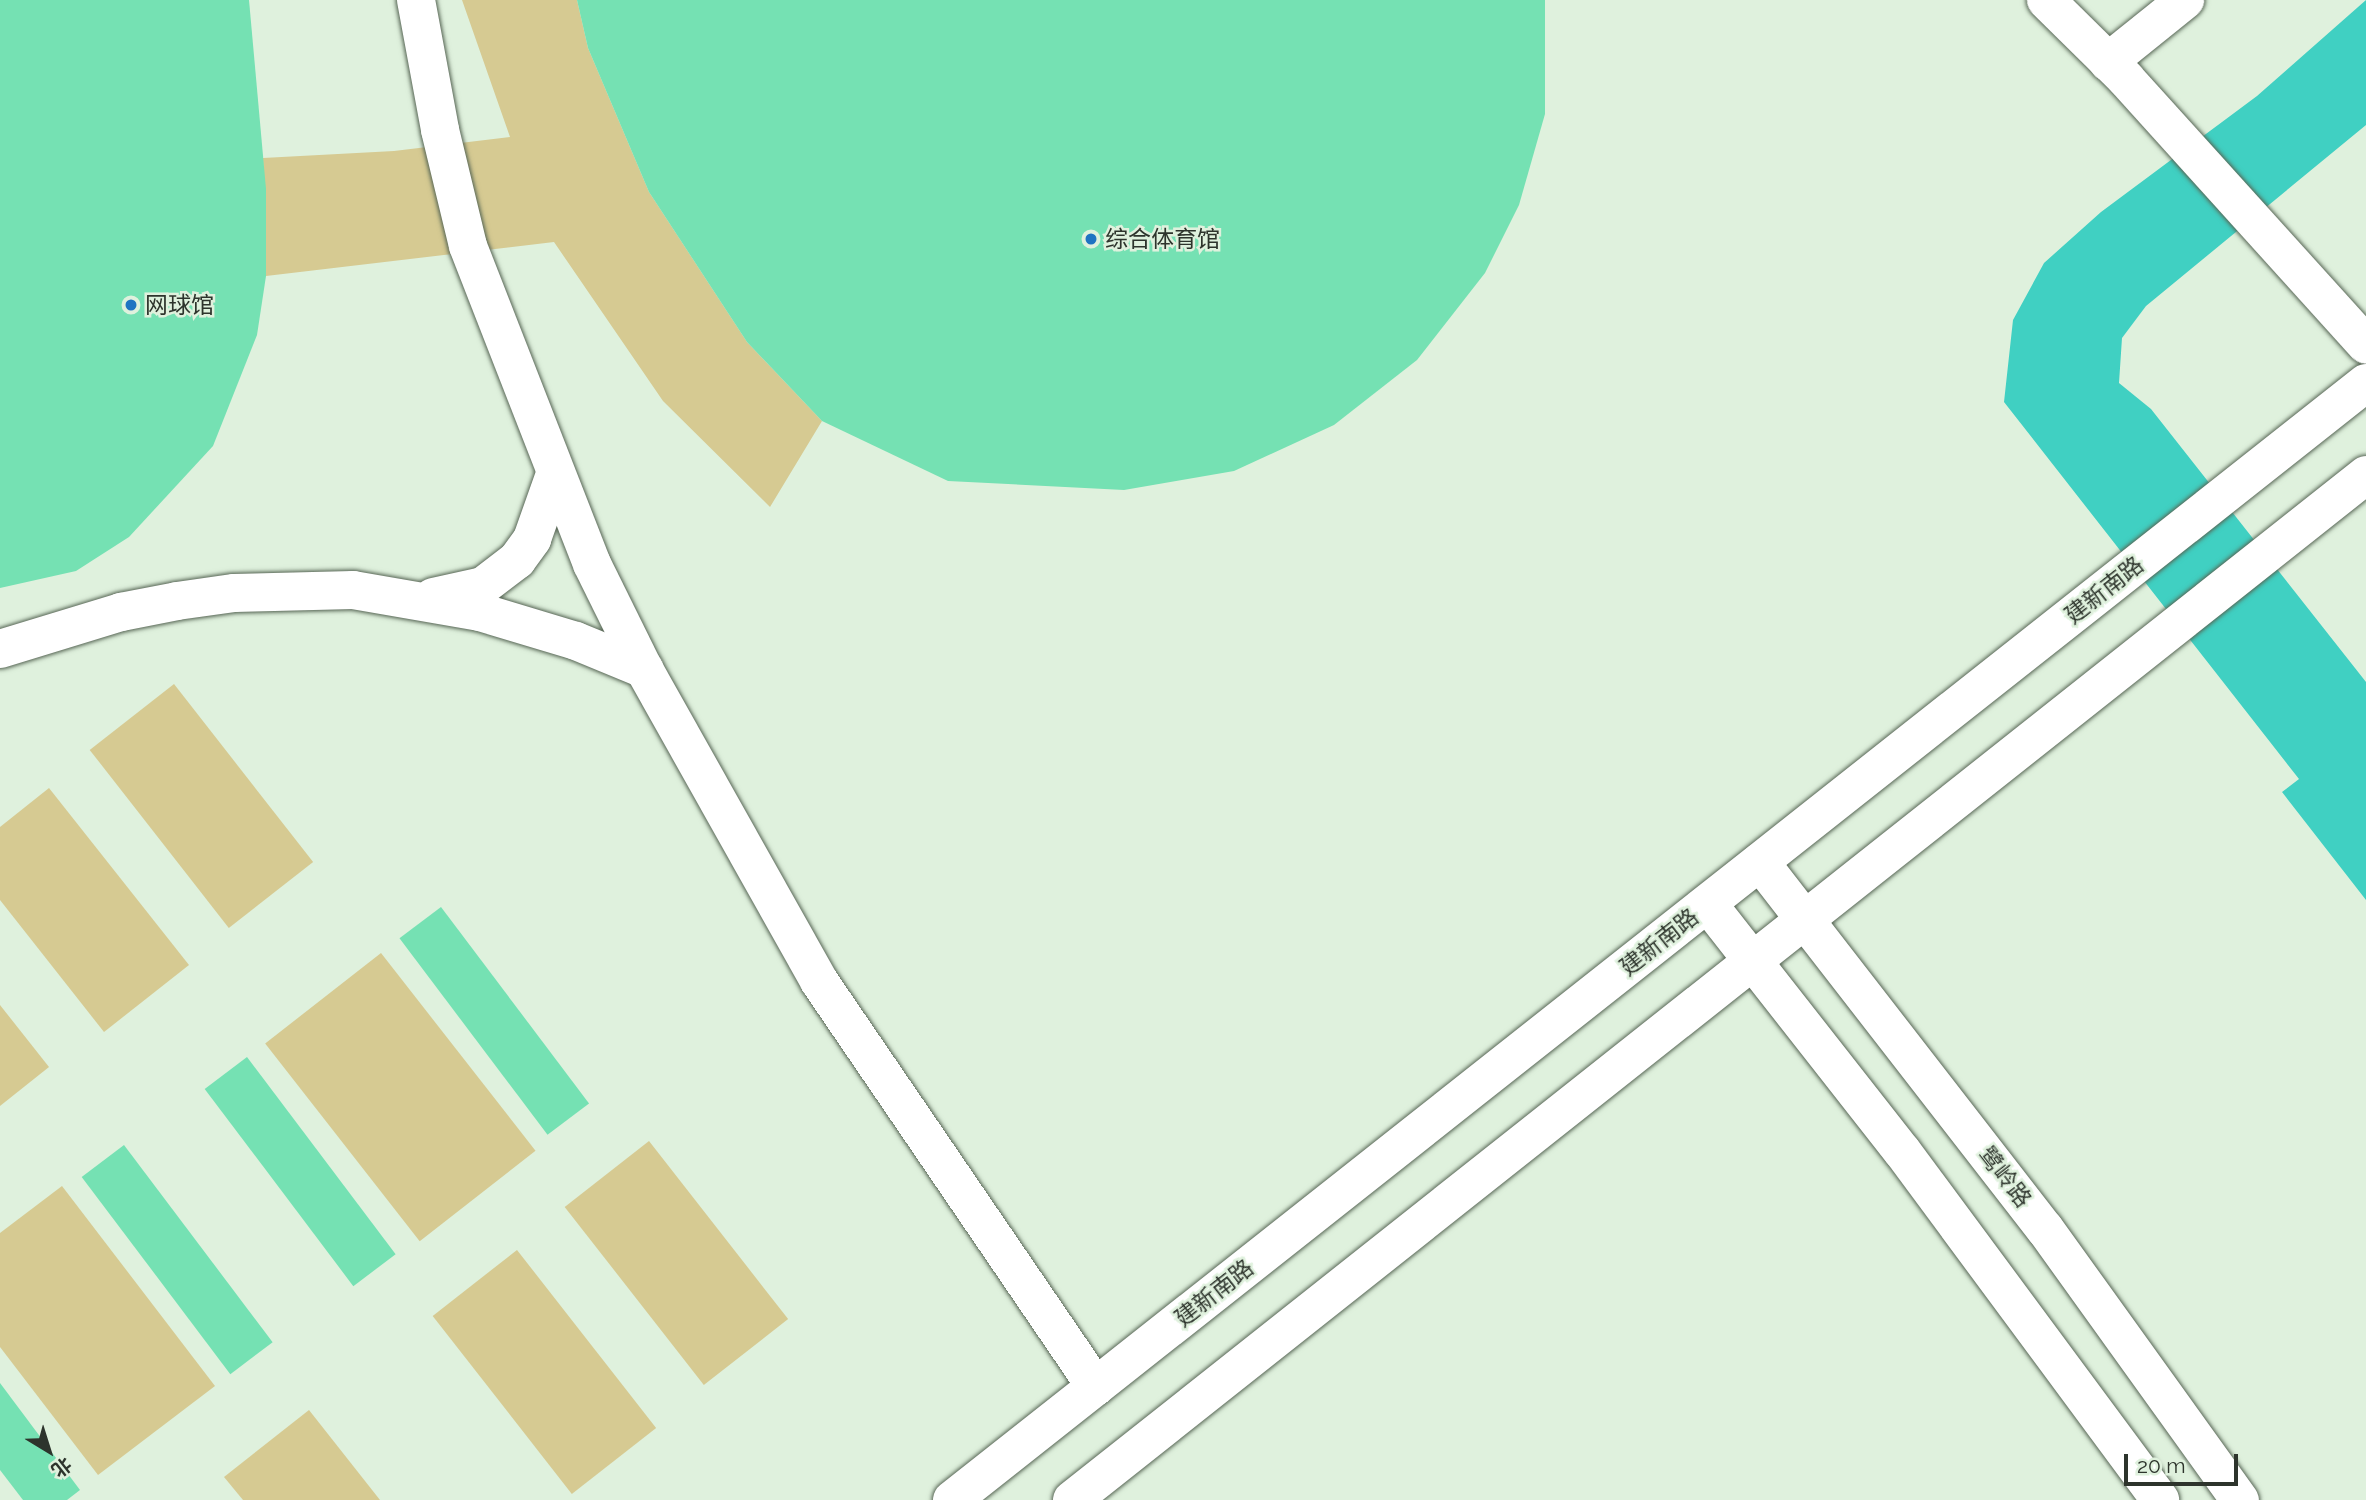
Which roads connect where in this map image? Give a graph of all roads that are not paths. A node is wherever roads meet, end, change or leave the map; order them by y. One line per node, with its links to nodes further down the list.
1 (416, 0): 8 (main road)
2 (2046, 0): 4 (main road)
3 (2185, 0): 4 (main road)
4 (2117, 70): 5 (main road)
5 (2366, 345)
6 (2366, 383): 12 (main road, 建新南路)
7 (2366, 475): 14 (main road)
8 (554, 477): 9 (main road); 11 (main road)
9 (421, 599): 10 (main road); 11 (main road)
10 (0, 649)
11 (644, 669): 16 (main road)
12 (1760, 862): 13 (main road, 建新南路); 14 (main road, 鹭岭路)
13 (1708, 904): 15 (main road); 16 (main road, 建新南路)
14 (1805, 920): 15 (main road); 20 (main road, 鹭岭路)
15 (1753, 961): 18 (main road); 19 (main road)
16 (1096, 1387): 17 (main road, 建新南路)
17 (952, 1500)
18 (1072, 1500)
19 (2160, 1500)
20 (2240, 1500)

